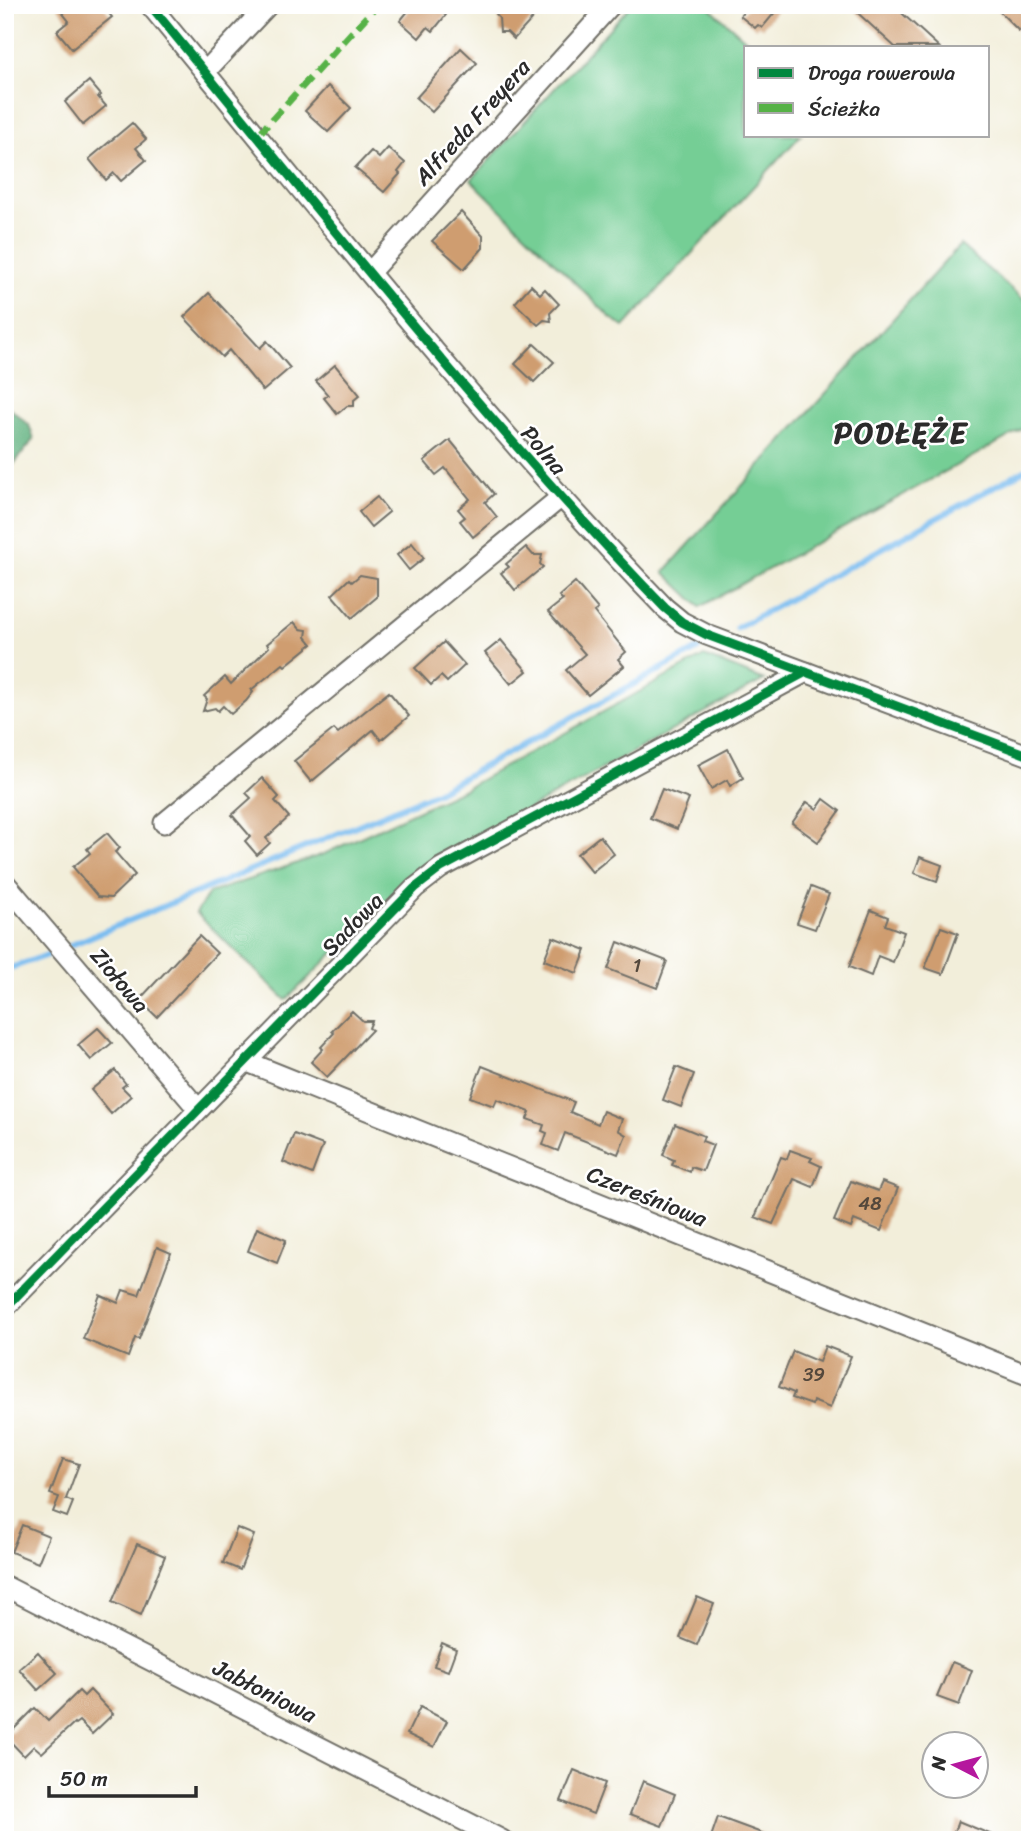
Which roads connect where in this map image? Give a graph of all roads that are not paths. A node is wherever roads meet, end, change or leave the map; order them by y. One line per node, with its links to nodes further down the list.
1 (150, 5): 4 (street, Polna)
2 (268, 5): 4 (street)
3 (611, 5): 5 (street, Alfreda Freyera)
4 (205, 72): 5 (street, Polna)
5 (370, 272): 6 (street, Polna)
6 (560, 498): 7 (street, Polna); 9 (street)
7 (806, 672): 8 (street, Polna); 11 (street, Sadowa)
8 (1030, 756)
9 (164, 823)
10 (5, 883): 12 (street, Ziołowa)
11 (246, 1061): 12 (street, Sadowa); 14 (street, Czereśniowa)
12 (198, 1109): 13 (street, Sadowa)
13 (5, 1308)
14 (1030, 1376)
15 (5, 1586): 16 (street, Jabłoniowa)
16 (502, 1840)

